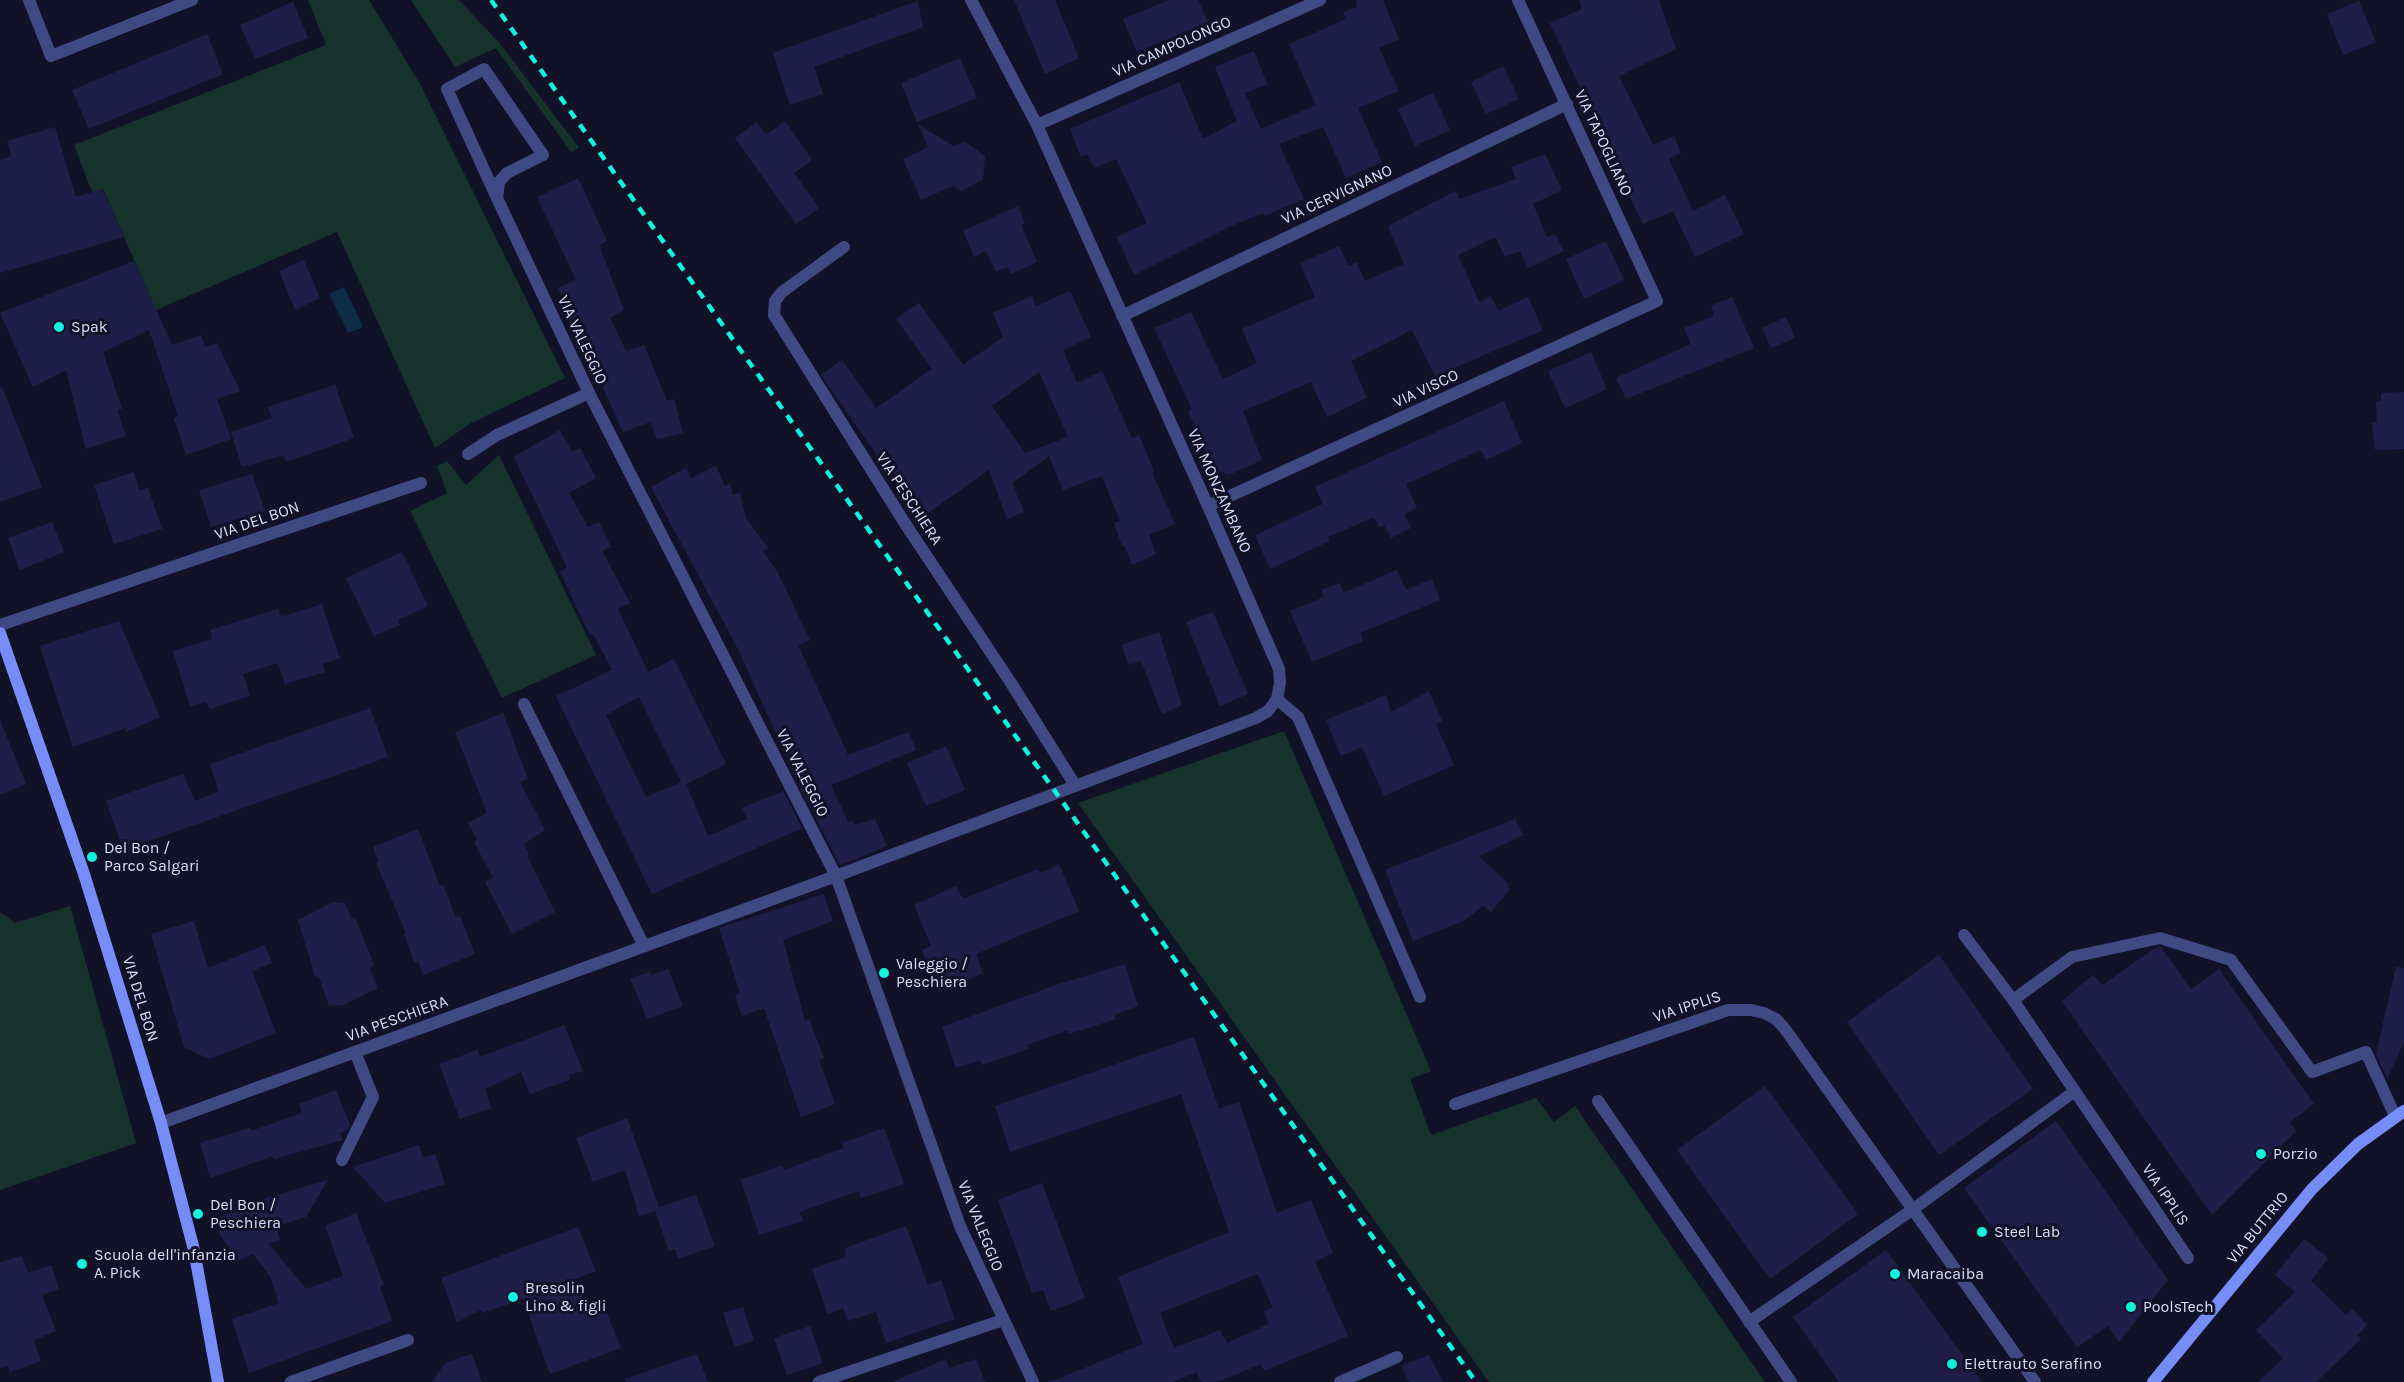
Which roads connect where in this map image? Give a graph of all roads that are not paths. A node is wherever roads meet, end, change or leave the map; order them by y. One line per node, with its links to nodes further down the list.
1 (29, 0): 2 (street)
2 (192, 0)
3 (971, 0): 7 (street, VIA MONZAMBANO)
4 (1320, 0): 7 (street, VIA CAMPOLONGO)
5 (1518, 0): 6 (street, VIA TAPOGLIANO)
6 (1567, 105): 10 (street, VIA TAPOGLIANO); 11 (street, VIA CERVIGNANO)
7 (1037, 125): 11 (street, VIA MONZAMBANO)
8 (497, 198): 8 (street, VIA VALEGGIO); 12 (street, VIA VALEGGIO)
9 (844, 247): 20 (street, VIA PESCHIERA)
10 (1657, 301): 15 (street, VIA VISCO)
11 (1122, 316): 15 (street, VIA MONZAMBANO)
12 (589, 393): 13 (street); 21 (street, VIA VALEGGIO)
13 (468, 454)
14 (421, 483): 16 (street, VIA DEL BON)
15 (1208, 506): 18 (street, VIA MONZAMBANO)
16 (0, 625)
17 (0, 633): 31 (street, VIA DEL BON)
18 (1277, 699): 20 (street, VIA PESCHIERA); 24 (street)
19 (524, 704): 23 (street)
20 (1075, 785): 21 (street, VIA PESCHIERA)
21 (836, 876): 23 (street, VIA PESCHIERA); 35 (street, VIA VALEGGIO)
22 (1964, 935): 25 (street, VIA IPPLIS)
23 (644, 946): 26 (street, VIA PESCHIERA)
24 (1420, 997)
25 (2013, 1000): 27 (street, VIA IPPLIS); 30 (street)
26 (355, 1052): 31 (street, VIA PESCHIERA); 32 (street)
27 (2075, 1091): 33 (street); 34 (street, VIA IPPLIS)
28 (1598, 1101): 36 (street)
29 (1455, 1104): 33 (street, VIA IPPLIS)
30 (2399, 1114): 46 (street, VIA BUTTRIO)
31 (161, 1123): 39 (street, VIA DEL BON)
32 (342, 1160)
33 (1912, 1210): 36 (street); 45 (street, VIA IPPLIS)
34 (2188, 1258)
35 (1003, 1320): 41 (street); 42 (street, VIA VALEGGIO)
36 (1749, 1322): 44 (street)
37 (408, 1340): 40 (street)
38 (1397, 1357): 43 (street)
39 (218, 1382)
40 (291, 1382)
41 (819, 1382)
42 (1033, 1382)
43 (1340, 1382)
44 (1791, 1382)
45 (2035, 1382)
46 (2153, 1382)

